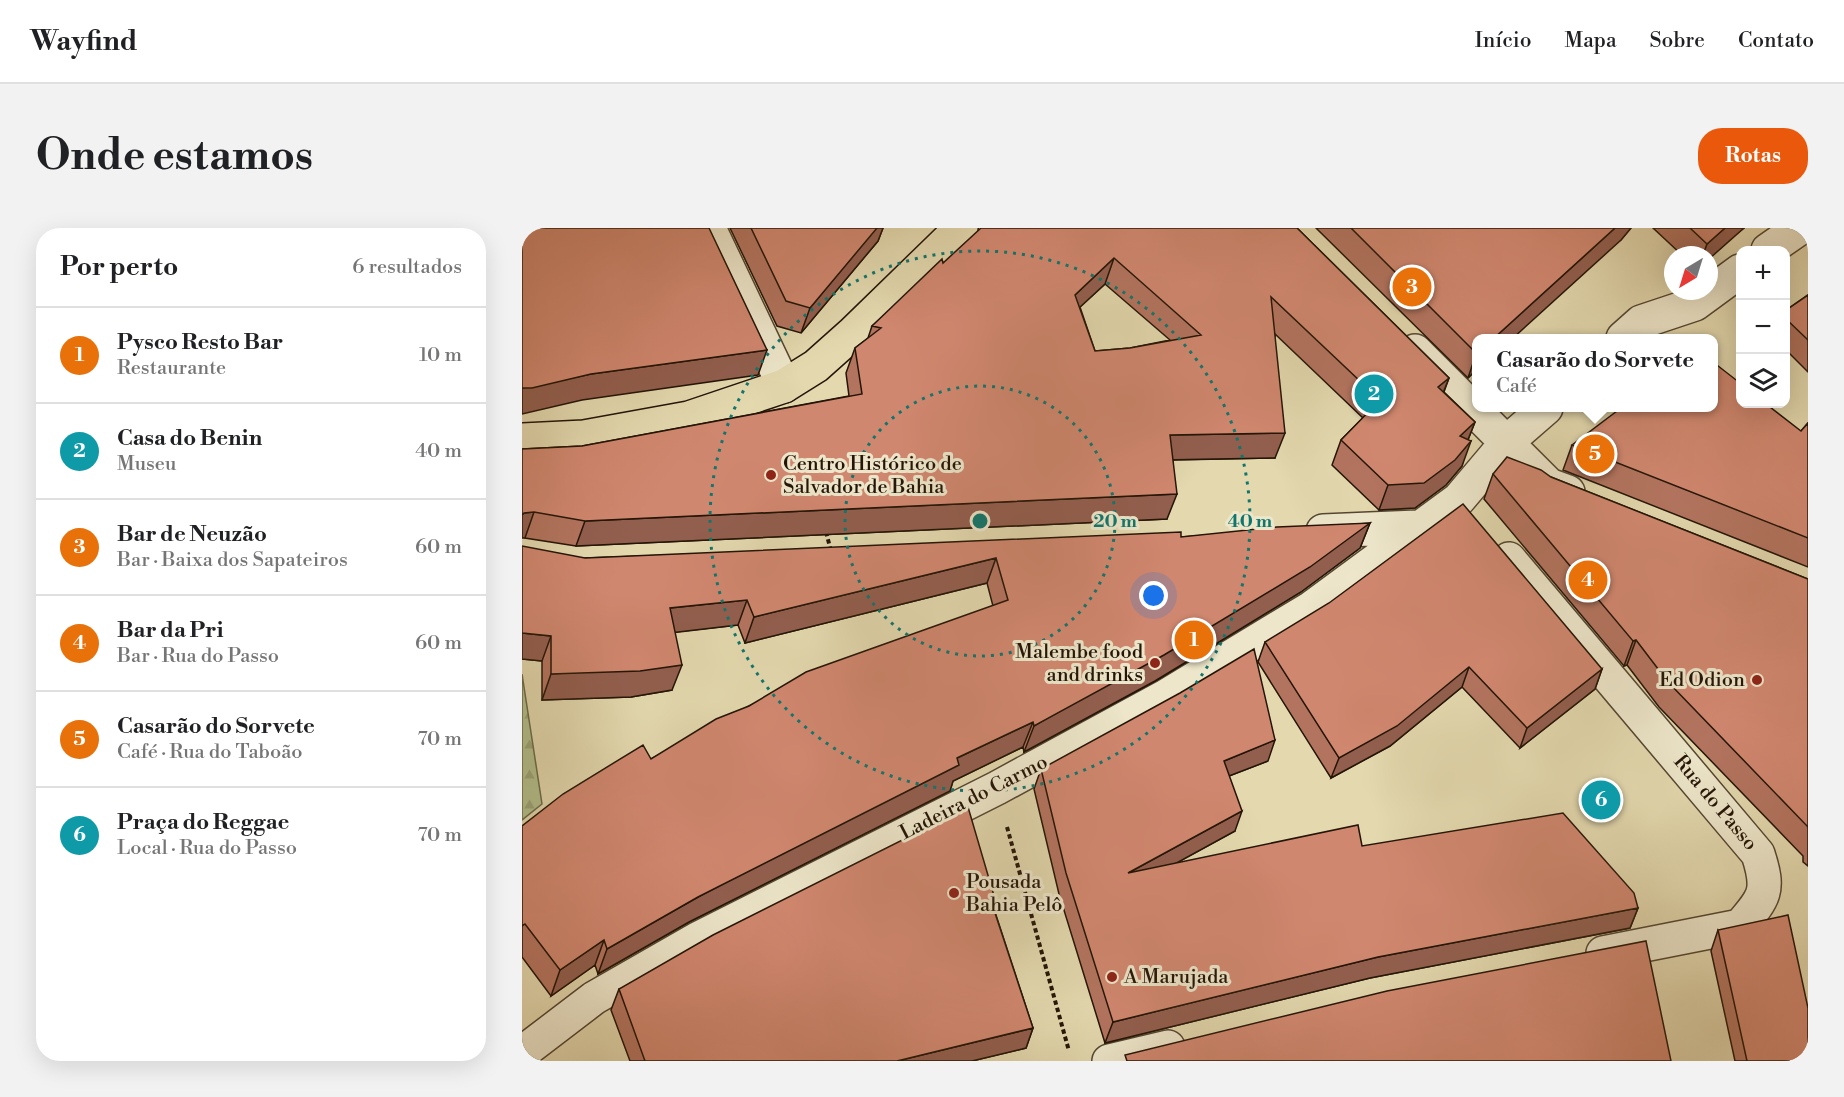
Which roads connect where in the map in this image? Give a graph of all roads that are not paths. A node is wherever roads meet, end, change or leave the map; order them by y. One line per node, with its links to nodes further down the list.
1 (709, 228): 8 (street)
2 (961, 228): 8 (main road)
3 (1800, 228): 4 (street)
4 (1774, 246)
5 (1736, 274): 7 (street)
6 (1390, 327): 9 (street)
7 (1628, 334)
8 (784, 386): 12 (main road)
9 (1472, 406)
10 (1478, 412): 13 (street)
11 (1541, 412): 13 (street, Ladeira do Carmo)
12 (522, 440)
13 (1508, 441): 14 (street, Ladeira do Carmo); 15 (street)
14 (1459, 499): 16 (street, Ladeira do Carmo); 18 (street, Rua do Passo)
15 (1592, 502)
16 (1417, 527): 17 (street); 20 (street, Ladeira do Carmo)
17 (1298, 532)
18 (1568, 959)
19 (1201, 1039): 21 (street)
20 (522, 1053)
21 (1109, 1061)

